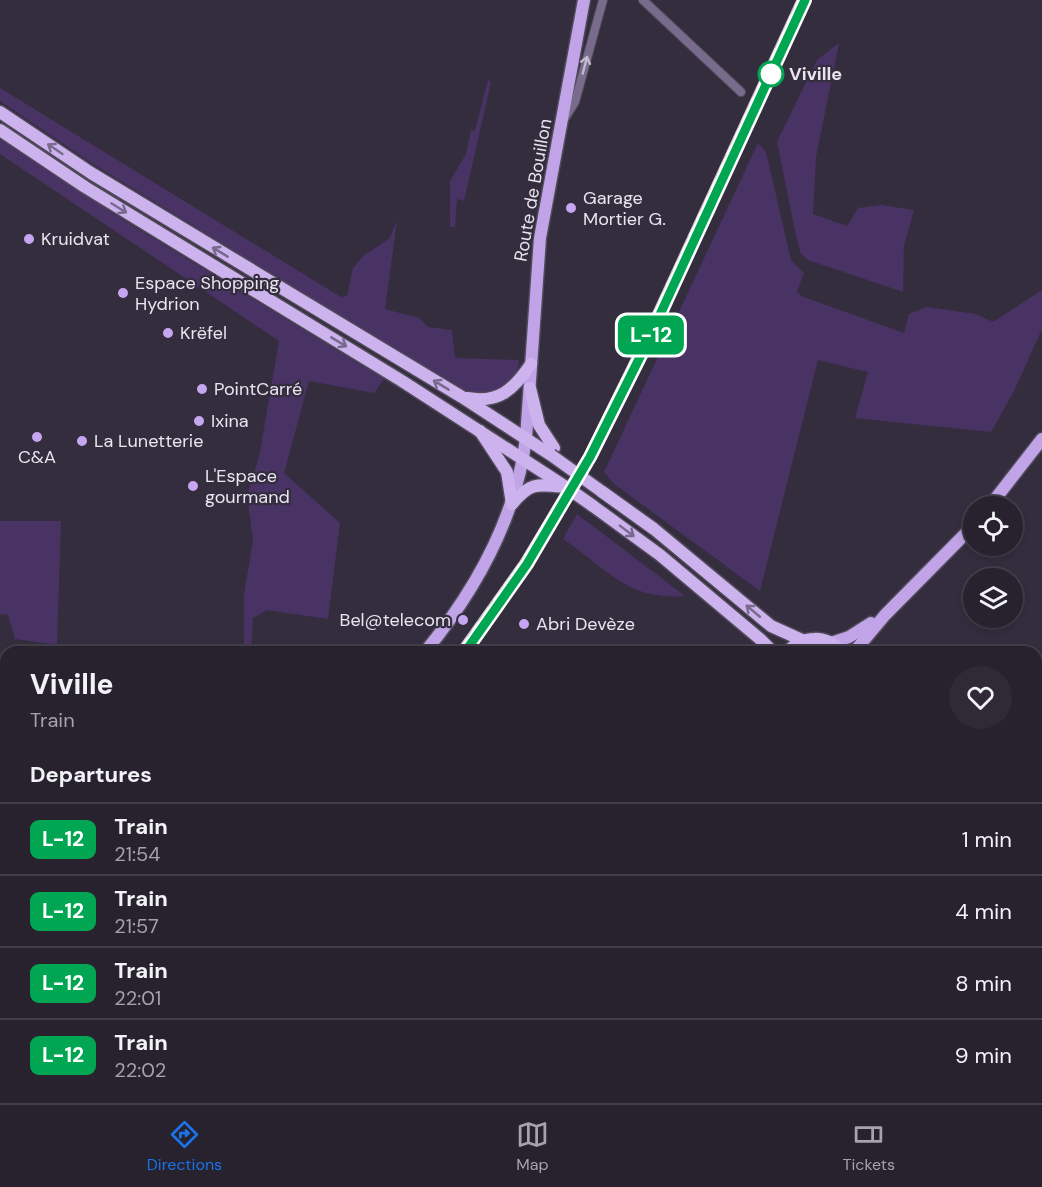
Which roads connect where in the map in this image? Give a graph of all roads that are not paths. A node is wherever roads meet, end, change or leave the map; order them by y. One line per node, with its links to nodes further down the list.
1 (584, 0): 6 (main road, Route de Bouillon)
2 (603, 0): 6 (street, one-way to 2)
3 (643, 0): 4 (street)
4 (741, 92)
5 (0, 112): 10 (highway, one-way to 5)
6 (564, 119): 8 (main road, Route de Bouillon)
7 (0, 130): 11 (highway, one-way to 11)
8 (531, 364): 9 (main road, Route de Bouillon); 10 (highway)
9 (530, 388): 12 (main road, Route de Bouillon); 14 (highway)
10 (462, 397): 12 (highway)
11 (480, 429): 15 (highway); 18 (highway)
12 (526, 438): 14 (highway); 15 (main road, Route de Bouillon)
13 (1042, 439): 17 (main road)
14 (553, 451): 21 (highway, one-way to 14, bridge)
15 (524, 459): 16 (highway); 18 (main road, Route de Bouillon)
16 (566, 487): 18 (highway); 24 (highway, one-way to 24, bridge)
17 (998, 496)
18 (512, 504): 23 (main road, Route de Bouillon)
19 (963, 536): 20 (main road)
20 (885, 615): 22 (main road); 27 (main road)
21 (802, 640): 22 (highway); 25 (highway)
22 (831, 643): 26 (highway)
23 (429, 646)
24 (767, 646)
25 (794, 646)
26 (835, 646)
27 (859, 646)

